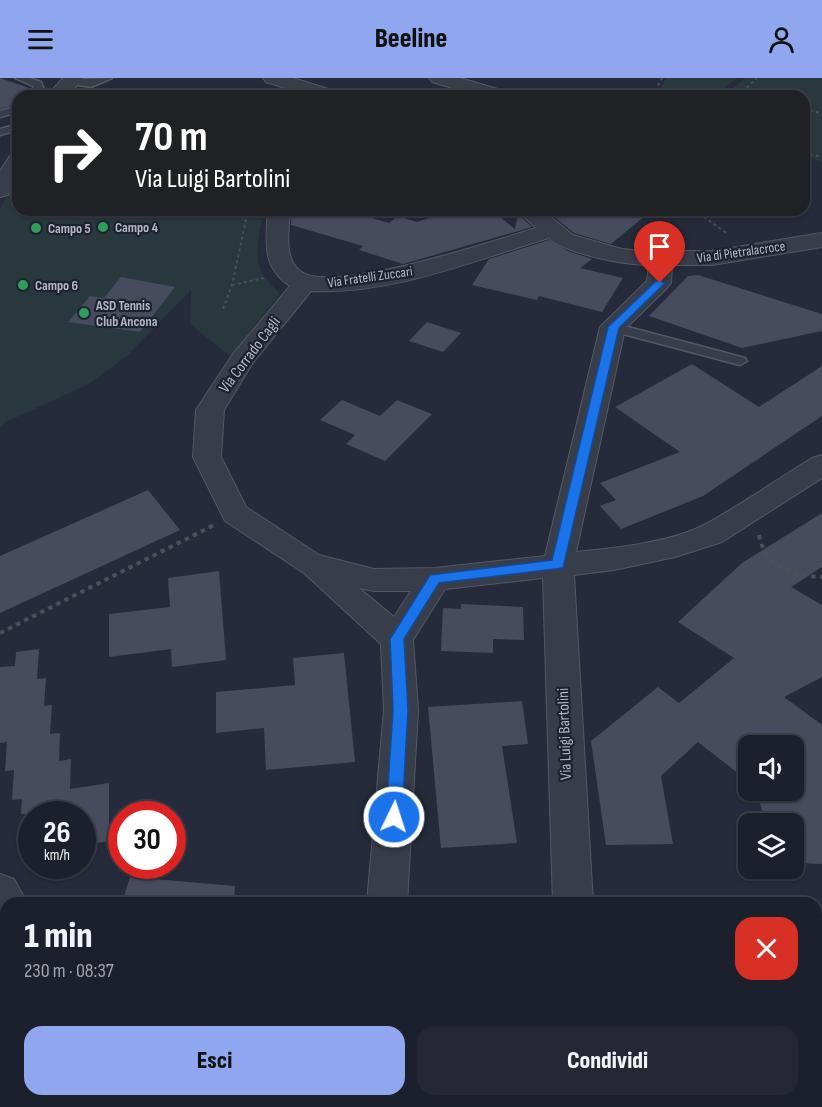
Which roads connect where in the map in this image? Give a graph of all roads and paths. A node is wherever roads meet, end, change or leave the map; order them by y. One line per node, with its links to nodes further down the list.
1 (20, 78): 8 (lane)
2 (107, 78): 6 (lane)
3 (273, 78): 7 (street)
4 (439, 78): 10 (street)
5 (757, 78): 11 (path)
6 (72, 79)
7 (306, 82): 9 (street)
8 (39, 90)
9 (320, 90)
10 (480, 90)
11 (744, 90)
12 (12, 169): 13 (street)
13 (0, 190)
14 (247, 216): 23 (path)
15 (279, 216): 22 (street, Via Fratelli Zuccari)
16 (535, 216): 18 (street, Via di Pietralacroce)
17 (702, 216): 20 (path)
18 (552, 230): 21 (street, Via di Pietralacroce); 22 (street, Via Fratelli Zuccari)
19 (822, 240): 20 (street, Via di Pietralacroce)
20 (752, 253): 21 (street, Via di Pietralacroce)
21 (661, 260): 24 (street)
22 (304, 284): 27 (street, Via Corrado Cagli)
23 (223, 309)
24 (614, 327): 25 (lane); 30 (street, Via Luigi Bartolini)
25 (740, 361)
26 (822, 465): 30 (street)
27 (235, 514): 29 (street); 33 (path)
28 (758, 529): 31 (path)
29 (310, 564): 32 (street); 34 (street)
30 (558, 564): 32 (street); 36 (street, Via Luigi Bartolini)
31 (822, 577)
32 (435, 579): 34 (street)
33 (0, 633)
34 (397, 639): 35 (street)
35 (387, 897)
36 (573, 897)

